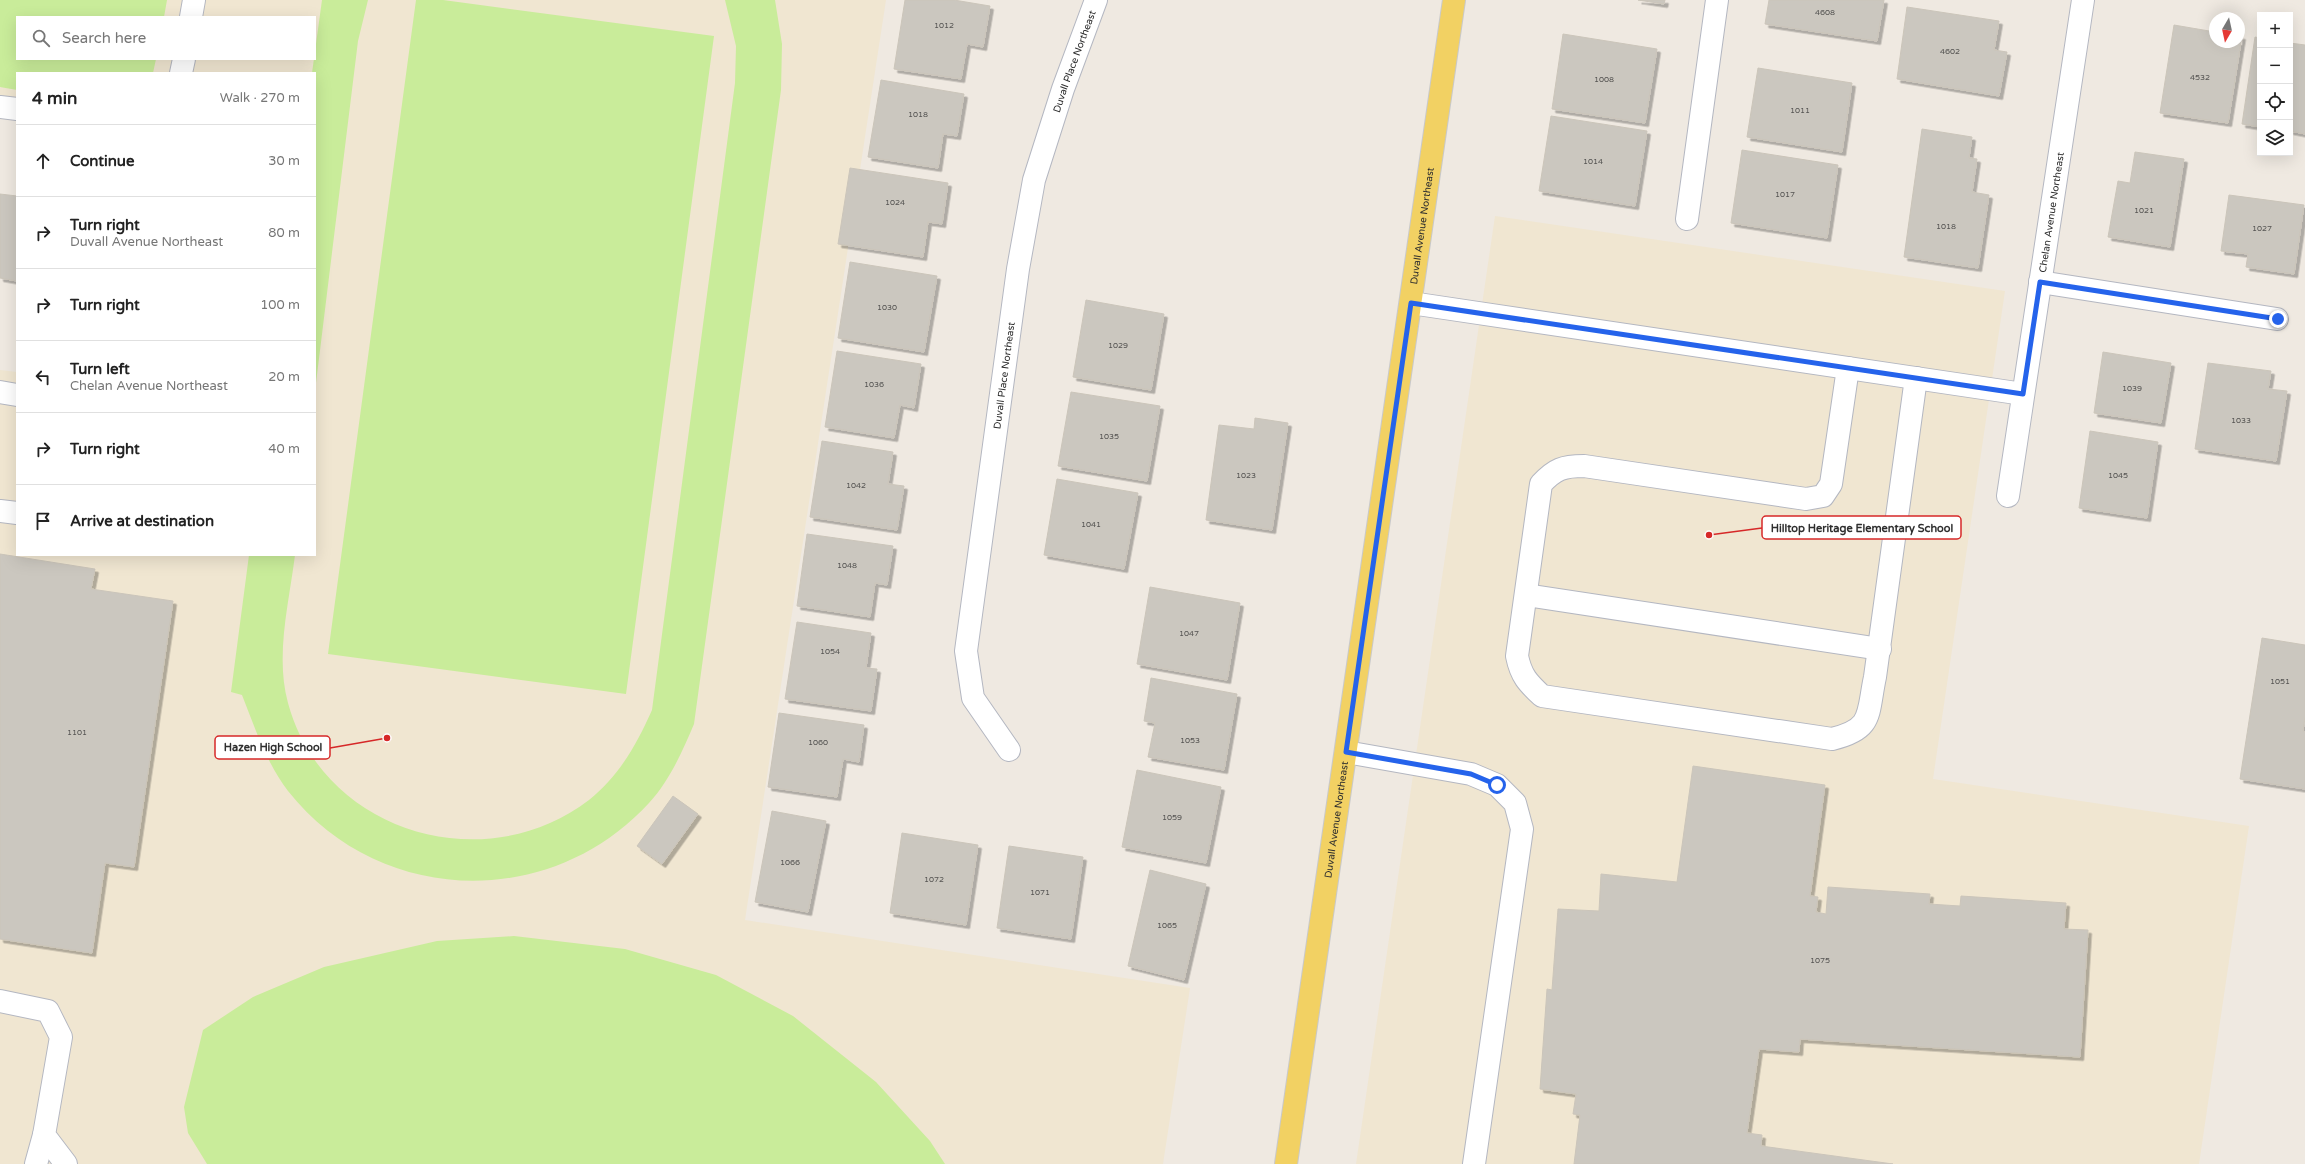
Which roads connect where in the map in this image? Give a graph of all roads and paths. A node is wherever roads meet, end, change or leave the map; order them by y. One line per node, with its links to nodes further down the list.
1 (194, 0): 6 (street)
2 (1096, 0): 25 (street, Duvall Place Northeast)
3 (1454, 0): 13 (main road, Duvall Avenue Northeast)
4 (1717, 0): 11 (street)
5 (2083, 0): 12 (street, Chelan Avenue Northeast)
6 (191, 16)
7 (184, 60): 8 (street)
8 (181, 72)
9 (0, 107): 10 (street)
10 (16, 110)
11 (1687, 219)
12 (2040, 282): 14 (street); 18 (street, Chelan Avenue Northeast)
13 (1411, 303): 15 (street); 26 (main road, Duvall Avenue Northeast)
14 (2278, 319)
15 (1848, 368): 16 (street); 23 (street)
16 (1916, 378): 18 (street); 24 (street)
17 (0, 392): 19 (street)
18 (2023, 394): 20 (street, Chelan Avenue Northeast)
19 (16, 395)
20 (2008, 496)
21 (0, 511): 22 (street)
22 (16, 513)
23 (1526, 596): 24 (street); 24 (street)
24 (1880, 649)
25 (1009, 750)
26 (1346, 752): 31 (main road, Duvall Avenue Northeast); 32 (street)
27 (0, 1001): 28 (street)
28 (44, 1135): 29 (street); 30 (street)
29 (36, 1164)
30 (66, 1164)
31 (1286, 1164)
32 (1474, 1164)

